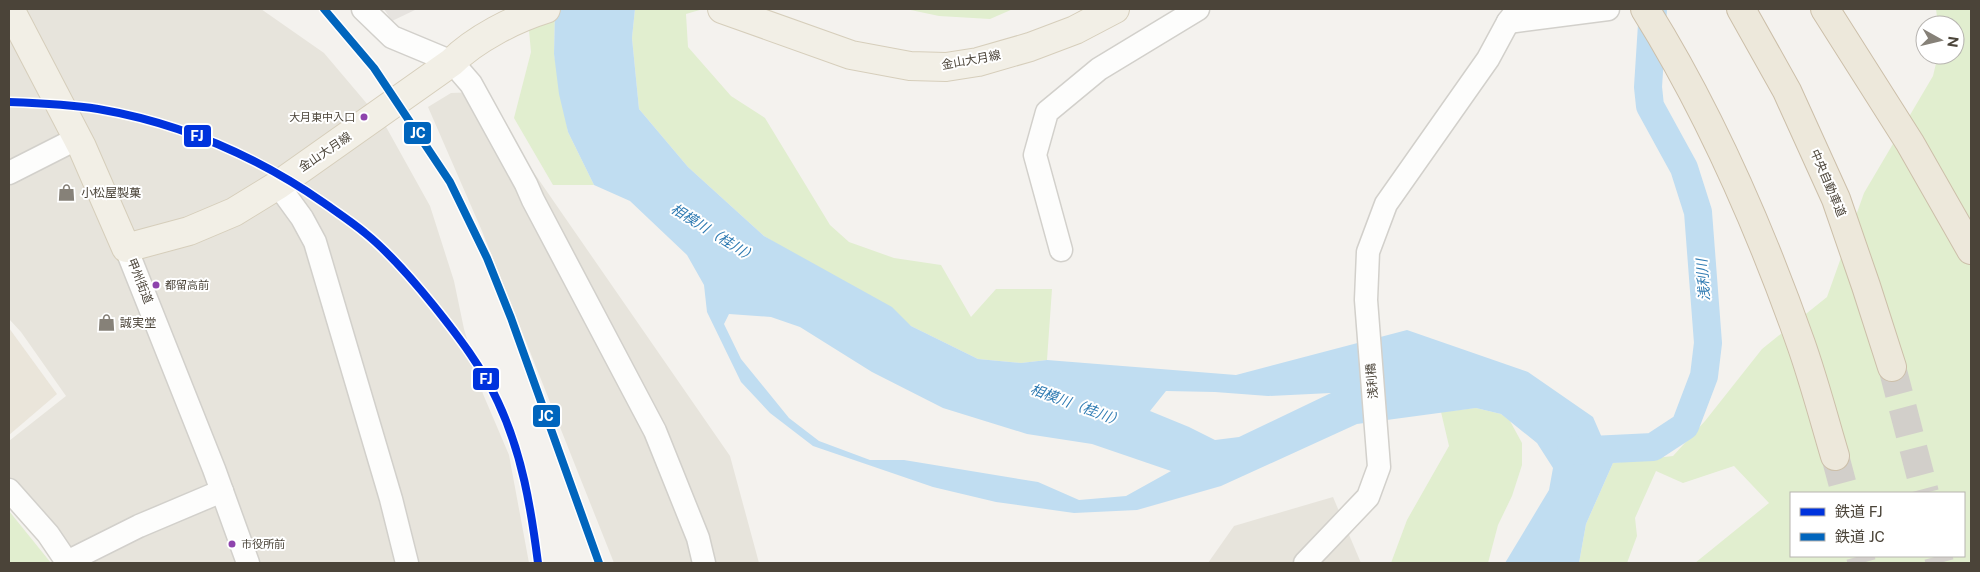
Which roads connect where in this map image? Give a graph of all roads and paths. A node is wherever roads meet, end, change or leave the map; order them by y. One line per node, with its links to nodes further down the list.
1 (10, 9): 12 (main road, 甲州街道)
2 (363, 9): 13 (street)
3 (546, 9): 13 (main road, 金山大月線)
4 (722, 9): 5 (main road, 金山大月線)
5 (1115, 9)
6 (1198, 9): 18 (street)
7 (1608, 9): 11 (street)
8 (1645, 9): 21 (highway)
9 (1741, 9): 20 (highway, 中央自動車道)
10 (1825, 9): 19 (highway)
11 (1513, 15): 28 (street, 浅利橋)
12 (16, 29): 14 (main road, 甲州街道)
13 (452, 62): 16 (main road, 金山大月線); 27 (street)
14 (72, 127): 15 (street); 17 (main road, 甲州街道)
15 (9, 173)
16 (278, 186): 17 (main road, 金山大月線); 26 (street)
17 (126, 248): 23 (street, 甲州街道)
18 (1061, 250)
19 (1971, 250)
20 (1892, 367)
21 (1835, 456)
22 (9, 490): 24 (street)
23 (222, 491): 24 (street); 25 (street, 甲州街道)
24 (68, 563)
25 (248, 563)
26 (407, 563)
27 (704, 563)
28 (1305, 563)

